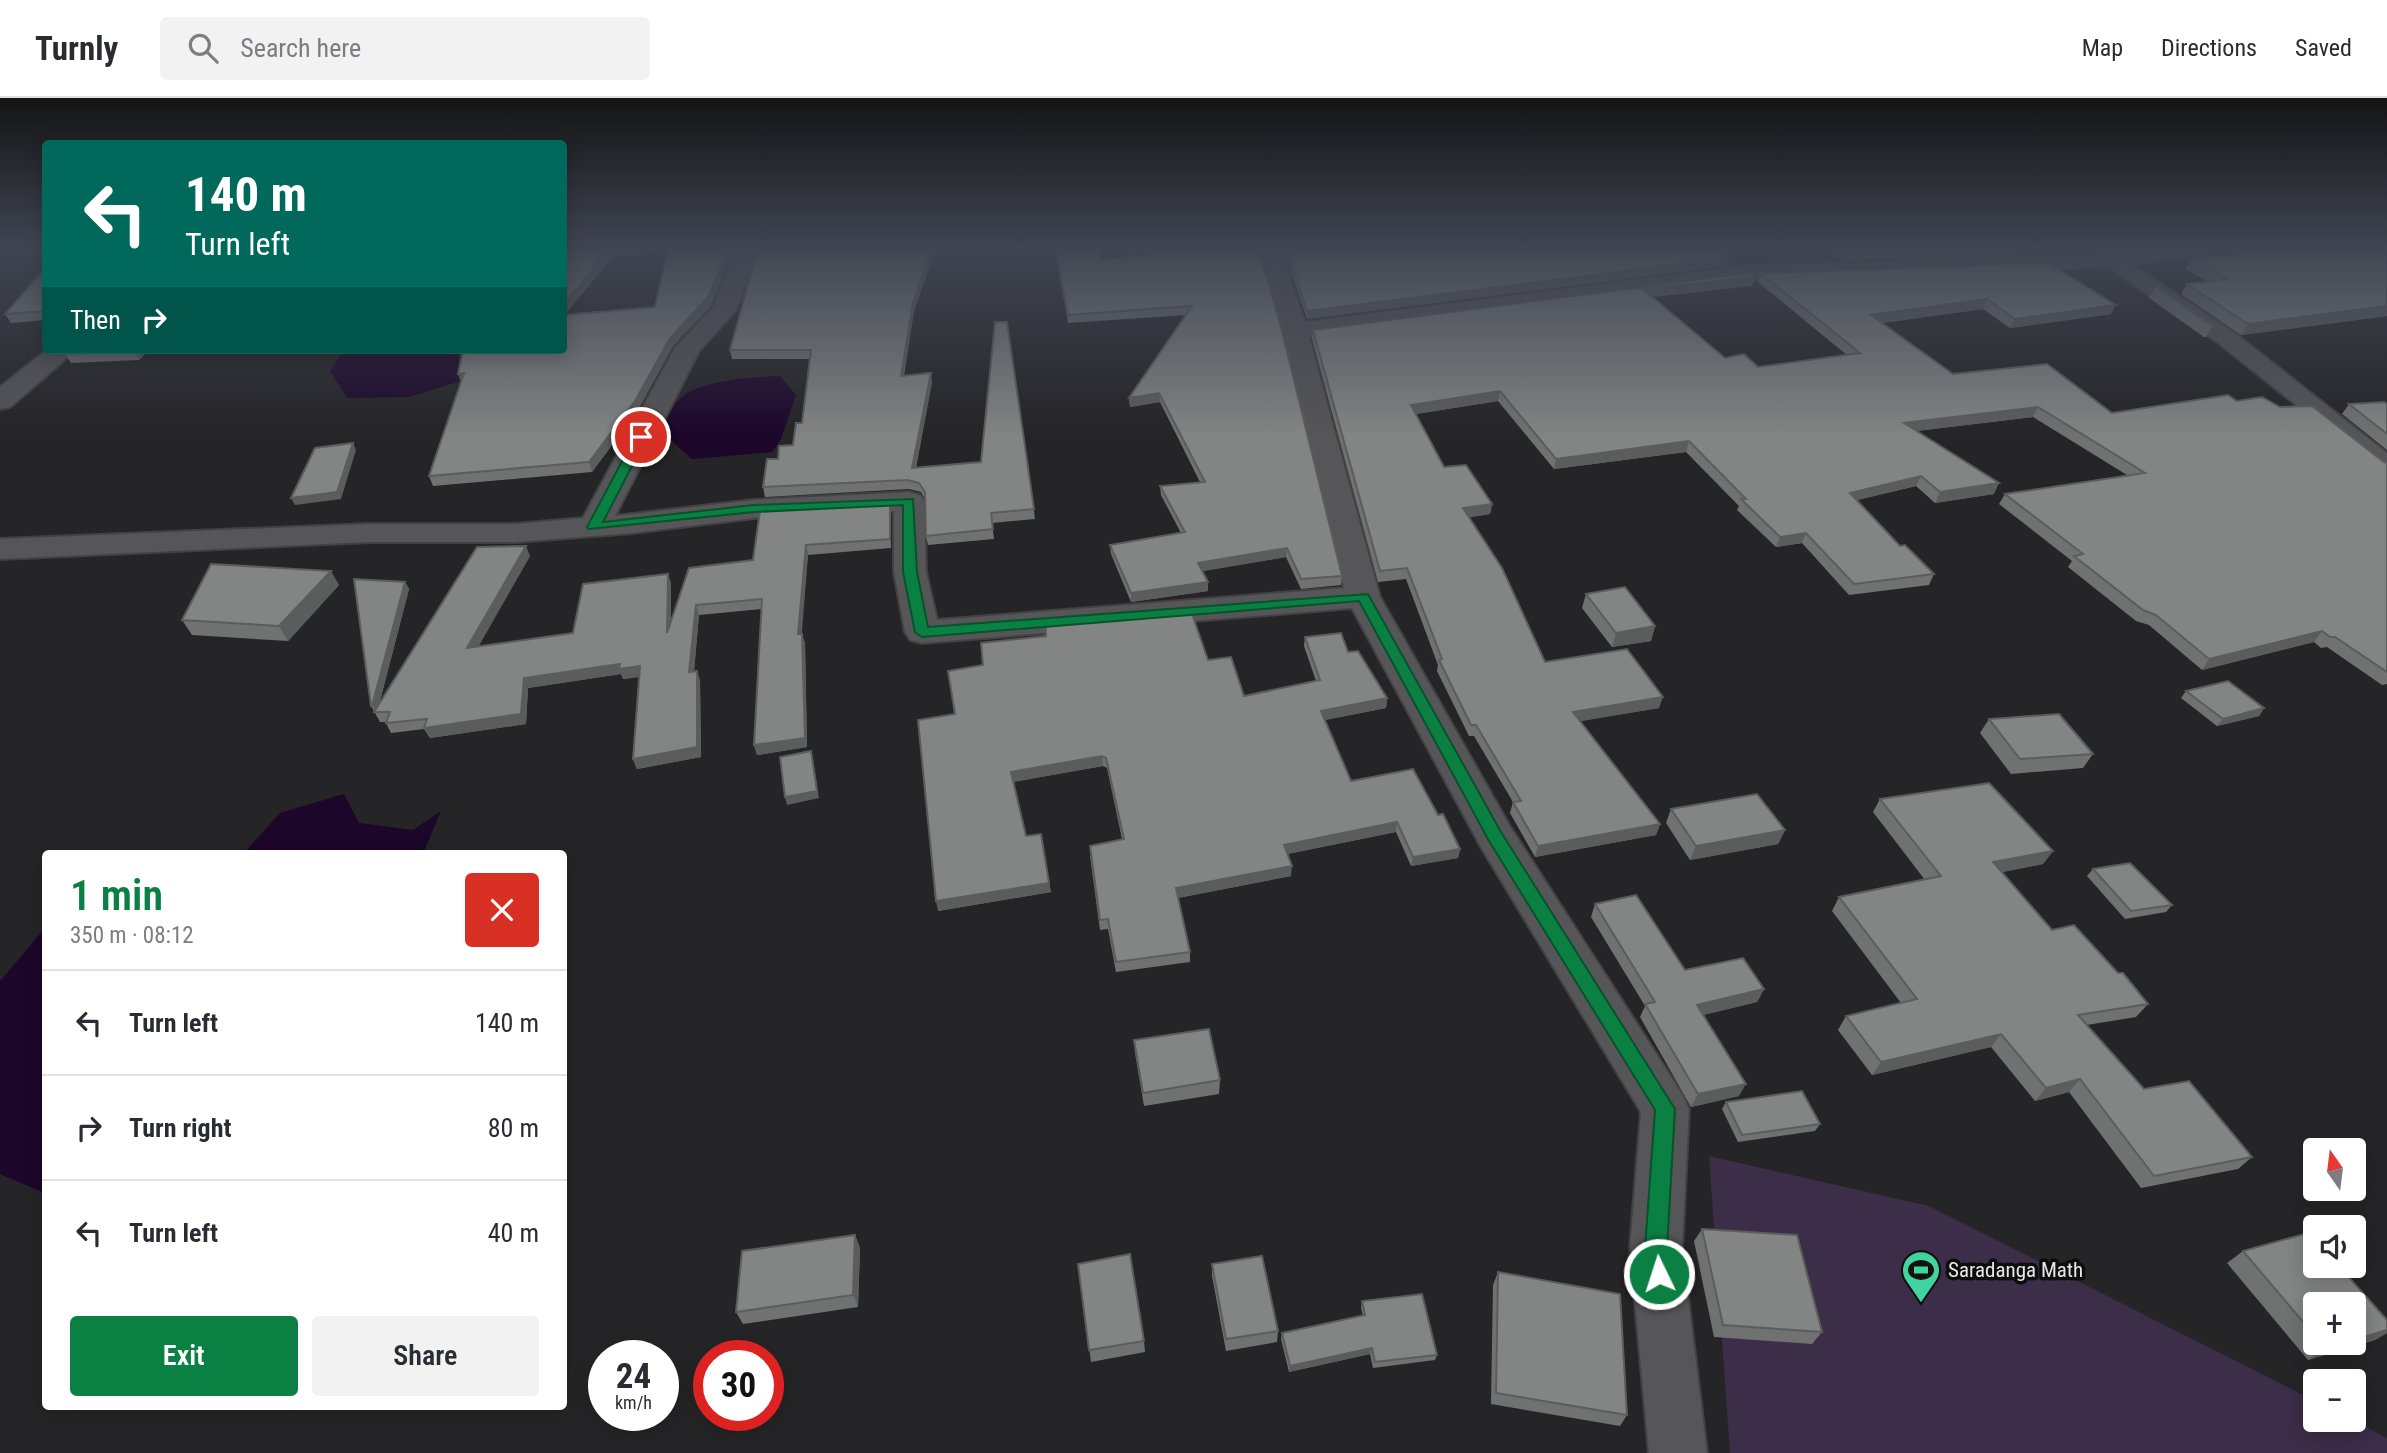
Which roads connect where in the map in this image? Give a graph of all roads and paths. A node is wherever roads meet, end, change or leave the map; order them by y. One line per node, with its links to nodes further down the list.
1 (723, 311): 9 (street)
2 (1289, 311): 5 (street)
3 (1448, 311): 5 (street)
4 (2187, 311): 8 (street)
5 (1295, 331): 11 (street)
6 (58, 354): 7 (street)
7 (0, 401)
8 (2387, 465)
9 (594, 527): 10 (street); 11 (street)
10 (0, 549)
11 (1363, 597): 12 (street)
12 (1678, 1453)

